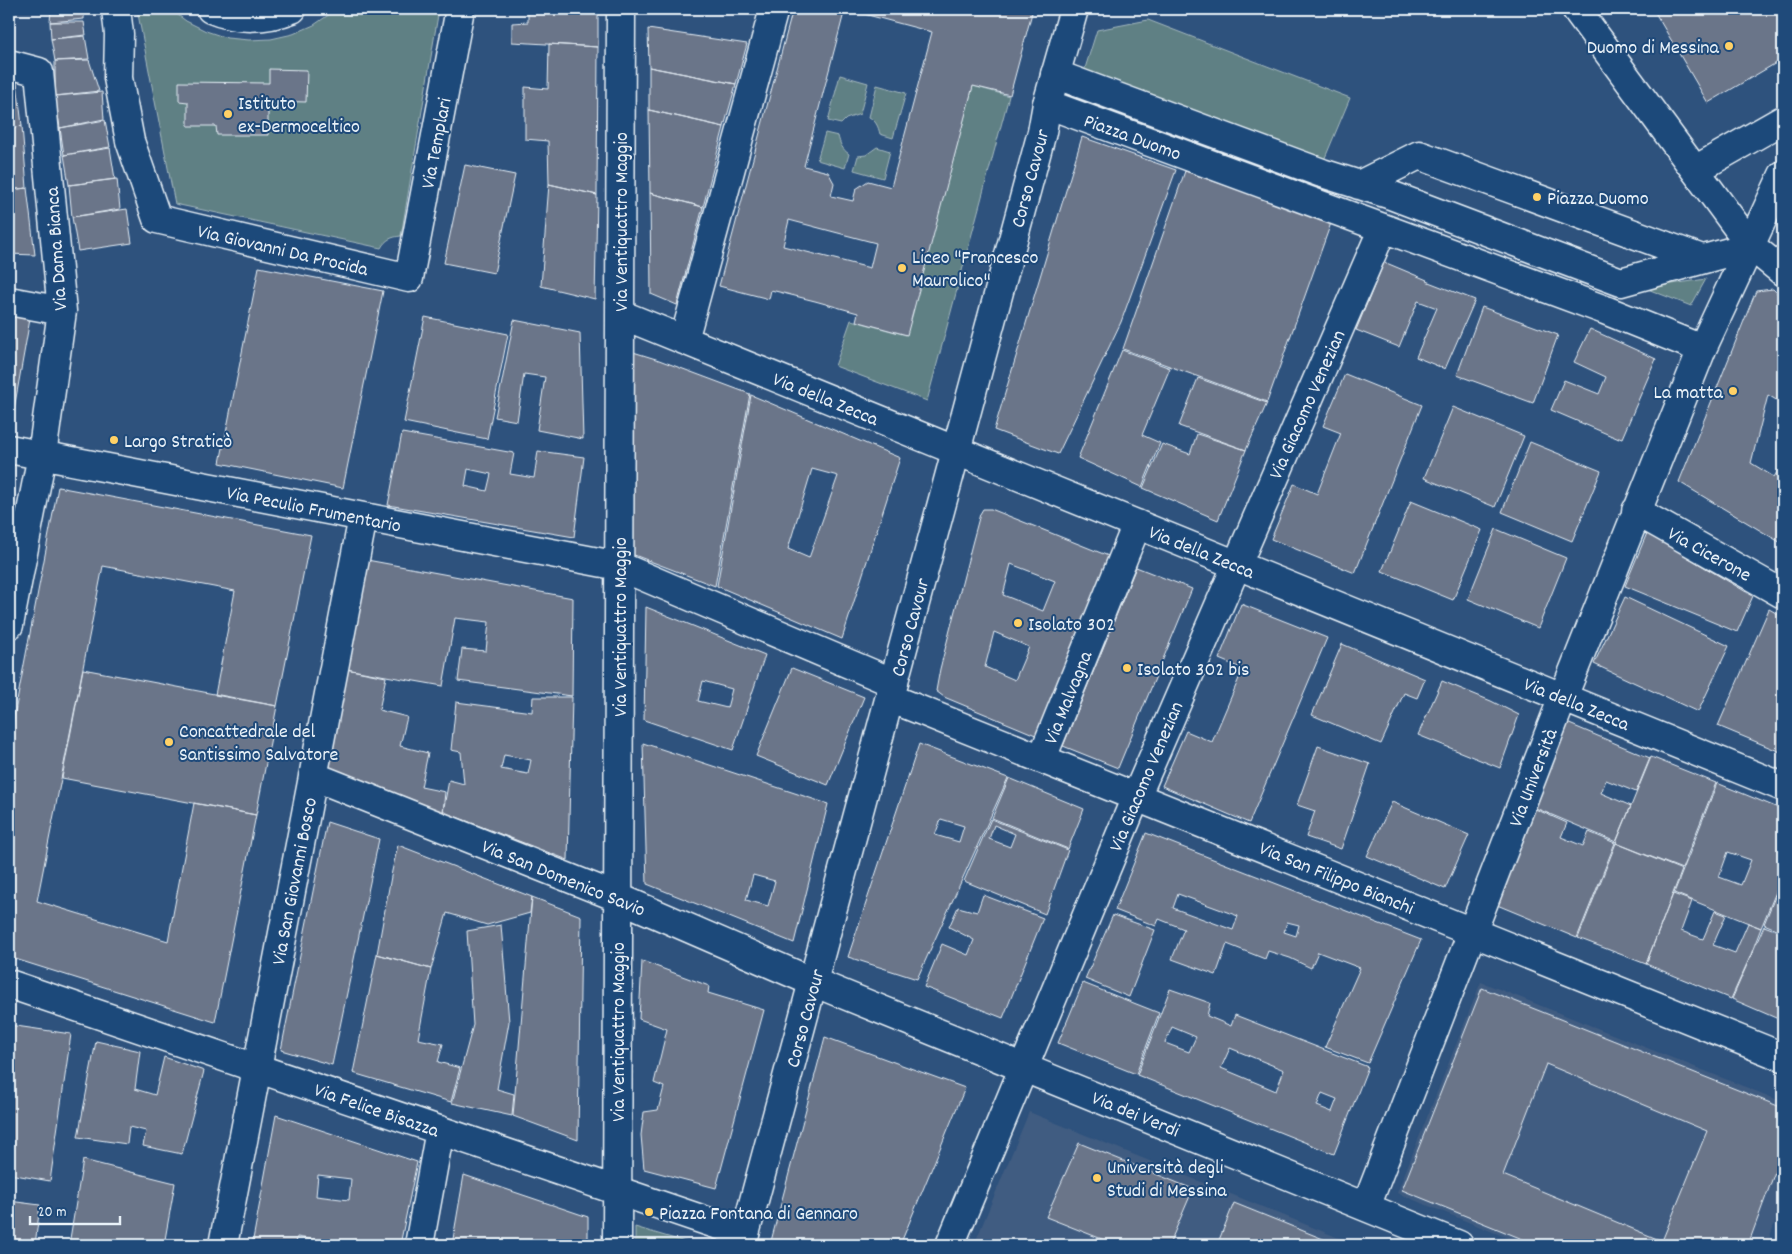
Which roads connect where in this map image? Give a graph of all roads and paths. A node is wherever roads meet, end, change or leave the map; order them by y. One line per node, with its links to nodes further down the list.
1 (116, 9): 20 (street, Via Giovanni Da Procida)
2 (212, 9): 3 (street)
3 (292, 9)
4 (460, 9): 20 (street, Via Templari)
5 (621, 9): 23 (street, Via Ventiquattro Maggio)
6 (774, 9): 24 (street)
7 (1074, 9): 10 (street, Corso Cavour)
8 (1576, 9): 13 (street)
9 (9, 64): 22 (street, Via Dama Bianca)
10 (1055, 74): 11 (street, Corso Cavour); 15 (street)
11 (1047, 104): 16 (street, Piazza Duomo); 27 (street, Corso Cavour)
12 (1783, 120): 13 (street)
13 (1696, 170): 17 (street)
14 (1783, 175): 17 (street)
15 (1359, 184): 18 (street); 18 (street)
16 (1383, 228): 25 (street, Piazza Duomo); 32 (street, Via Giacomo Venezian)
17 (1751, 246): 18 (street); 19 (street); 25 (street)
18 (1702, 259)
19 (1783, 272)
20 (409, 278)
21 (9, 301): 22 (street)
22 (62, 311): 28 (street, Via Dama Bianca)
23 (620, 314): 24 (street, Via della Zecca); 33 (street, Via Ventiquattro Maggio)
24 (684, 340): 27 (street, Via della Zecca)
25 (1702, 349): 29 (street, Via Università)
26 (9, 449): 28 (street, Via Peculio Frumentario)
27 (956, 451): 31 (street, Via della Zecca); 37 (street, Corso Cavour)
28 (42, 455): 30 (street, Via Peculio Frumentario); 36 (street, Via Dama Bianca)
29 (1636, 511): 35 (street, Via Cicerone); 38 (street, Via Università)
30 (363, 517): 33 (street, Via Peculio Frumentario); 40 (street, Via San Giovanni Bosco)
31 (1137, 524): 32 (street, Via della Zecca); 39 (street, Via Malvagna)
32 (1236, 564): 38 (street, Via della Zecca); 42 (street, Via Giacomo Venezian)
33 (619, 566): 34 (street, Via Peculio Frumentario); 43 (street, Via Ventiquattro Maggio)
34 (669, 588): 37 (street, Via San Filippo Bianchi)
35 (1783, 594)
36 (9, 625)
37 (892, 690): 39 (street, Via San Filippo Bianchi); 45 (street, Corso Cavour)
38 (1563, 697): 41 (street, Via della Zecca); 44 (street, Via Università)
39 (1042, 758): 42 (street, Via San Filippo Bianchi)
40 (313, 776): 43 (street, Via San Domenico Savio); 48 (street, Via San Giovanni Bosco)
41 (1783, 787)
42 (1136, 796): 44 (street, Via San Filippo Bianchi); 49 (street, Via Giacomo Venezian)
43 (618, 897): 45 (street, Via San Domenico Savio); 51 (street, Via Ventiquattro Maggio)
44 (1473, 932): 47 (street, Via San Filippo Bianchi); 52 (street, Via Università)
45 (813, 982): 49 (street, Via dei Verdi); 53 (street, Corso Cavour)
46 (9, 984): 48 (street, Via Felice Bisazza)
47 (1783, 1057)
48 (257, 1068): 50 (street, Via Felice Bisazza); 54 (street, Via San Giovanni Bosco)
49 (1025, 1068): 52 (street, Via dei Verdi); 57 (street, Via Giacomo Venezian)
50 (440, 1130): 51 (street, Via Felice Bisazza); 55 (street)
51 (617, 1190): 53 (street, Via Felice Bisazza); 56 (street, Via Ventiquattro Maggio)
52 (1366, 1207): 58 (street, Via dei Verdi)
53 (744, 1240)
54 (223, 1245)
55 (419, 1245)
56 (617, 1245)
57 (950, 1245)
58 (1459, 1245)

